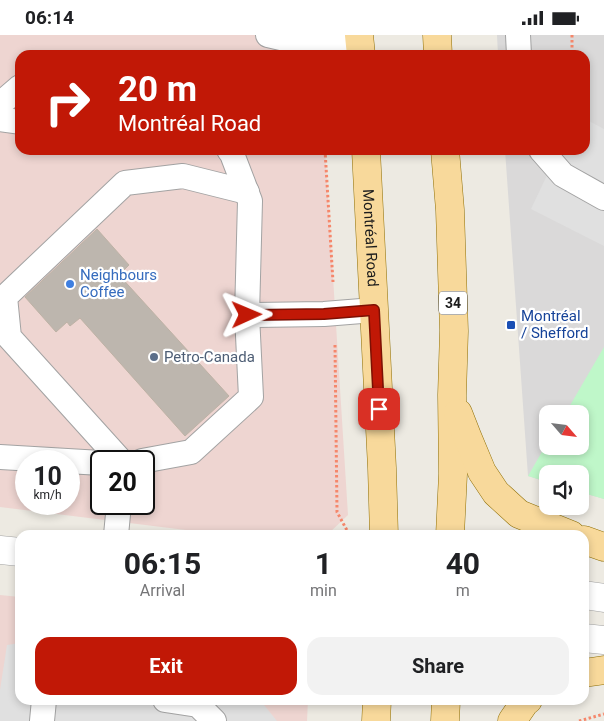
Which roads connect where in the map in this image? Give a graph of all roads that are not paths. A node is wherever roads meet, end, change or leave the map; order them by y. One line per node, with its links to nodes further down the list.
1 (268, 35): 4 (lane)
2 (436, 35): 5 (main road)
3 (518, 35): 6 (lane)
4 (360, 45)
5 (438, 50)
6 (519, 50)
7 (15, 91): 8 (lane)
8 (0, 104)
9 (0, 119): 10 (lane)
10 (15, 121)
11 (231, 155): 15 (lane)
12 (366, 155): 17 (main road, Montréal Road)
13 (445, 155): 19 (main road, 34)
14 (545, 155): 16 (lane)
15 (247, 192): 18 (lane); 20 (lane)
16 (604, 198)
17 (374, 310): 18 (lane); 26 (main road, Montréal Road)
18 (247, 315): 22 (lane)
19 (452, 395): 27 (main road, 34); 28 (main road)
20 (111, 450)
21 (0, 457): 23 (lane)
22 (155, 459)
23 (90, 462)
24 (118, 515): 25 (lane)
25 (116, 530)
26 (384, 530)
27 (450, 530)
28 (559, 530)
29 (589, 542): 30 (main road)
30 (604, 547)
31 (0, 550): 32 (street)
32 (15, 552)
33 (589, 596): 34 (street)
34 (604, 598)
35 (589, 638): 36 (street)
36 (604, 640)
37 (604, 670): 38 (main road)
38 (589, 672)
39 (44, 705): 44 (lane)
40 (198, 705): 45 (lane)
41 (377, 705): 46 (main road)
42 (446, 705): 47 (main road)
43 (523, 705): 48 (main road)
44 (42, 721)
45 (214, 721)
46 (376, 721)
47 (445, 721)
48 (512, 721)

